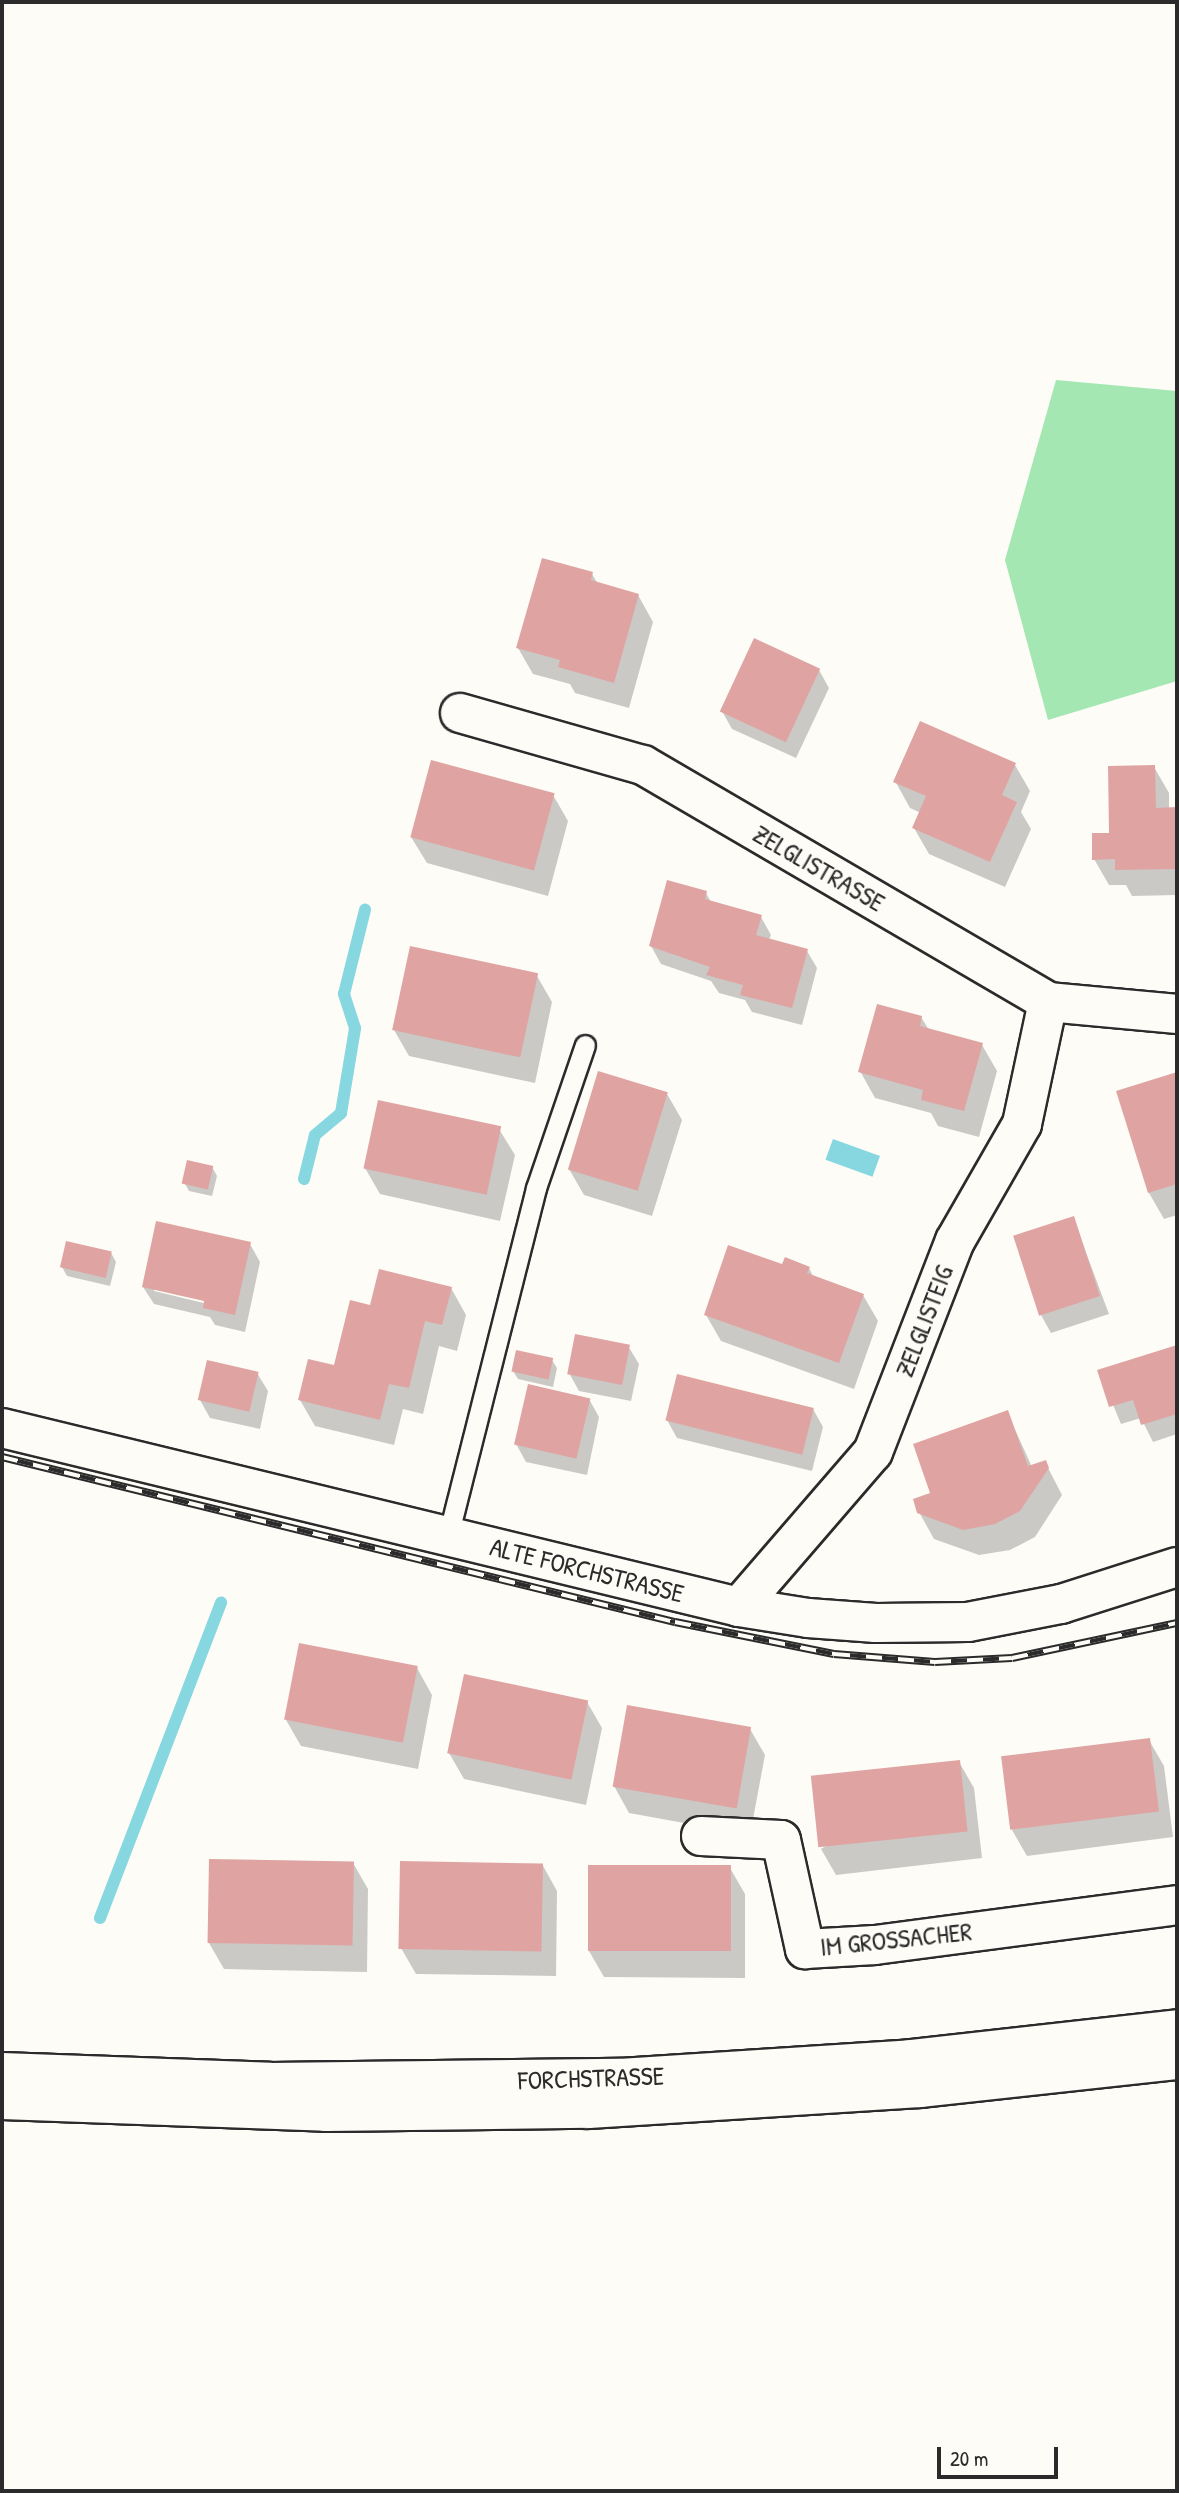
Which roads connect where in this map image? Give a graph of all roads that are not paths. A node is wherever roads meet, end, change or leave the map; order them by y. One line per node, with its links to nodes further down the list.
1 (460, 713): 2 (main road, ZELGLISTRASSE)
2 (1048, 1002): 3 (main road, ZELGLISTRASSE); 8 (main road, ZELGLISTEIG)
3 (1177, 1014)
4 (585, 1045): 6 (lane)
5 (2, 1428): 6 (main road, ALTE FORCHSTRASSE)
6 (448, 1536): 8 (main road, ALTE FORCHSTRASSE)
7 (1177, 1567): 8 (main road, ALTE FORCHSTRASSE)
8 (739, 1607)
9 (701, 1836): 10 (main road, IM GROSSACHER)
10 (1177, 1905)
11 (1177, 2029): 13 (main road, FORCHSTRASSE)
12 (1177, 2060): 14 (main road, FORCHSTRASSE)
13 (2, 2071)
14 (2, 2100)

